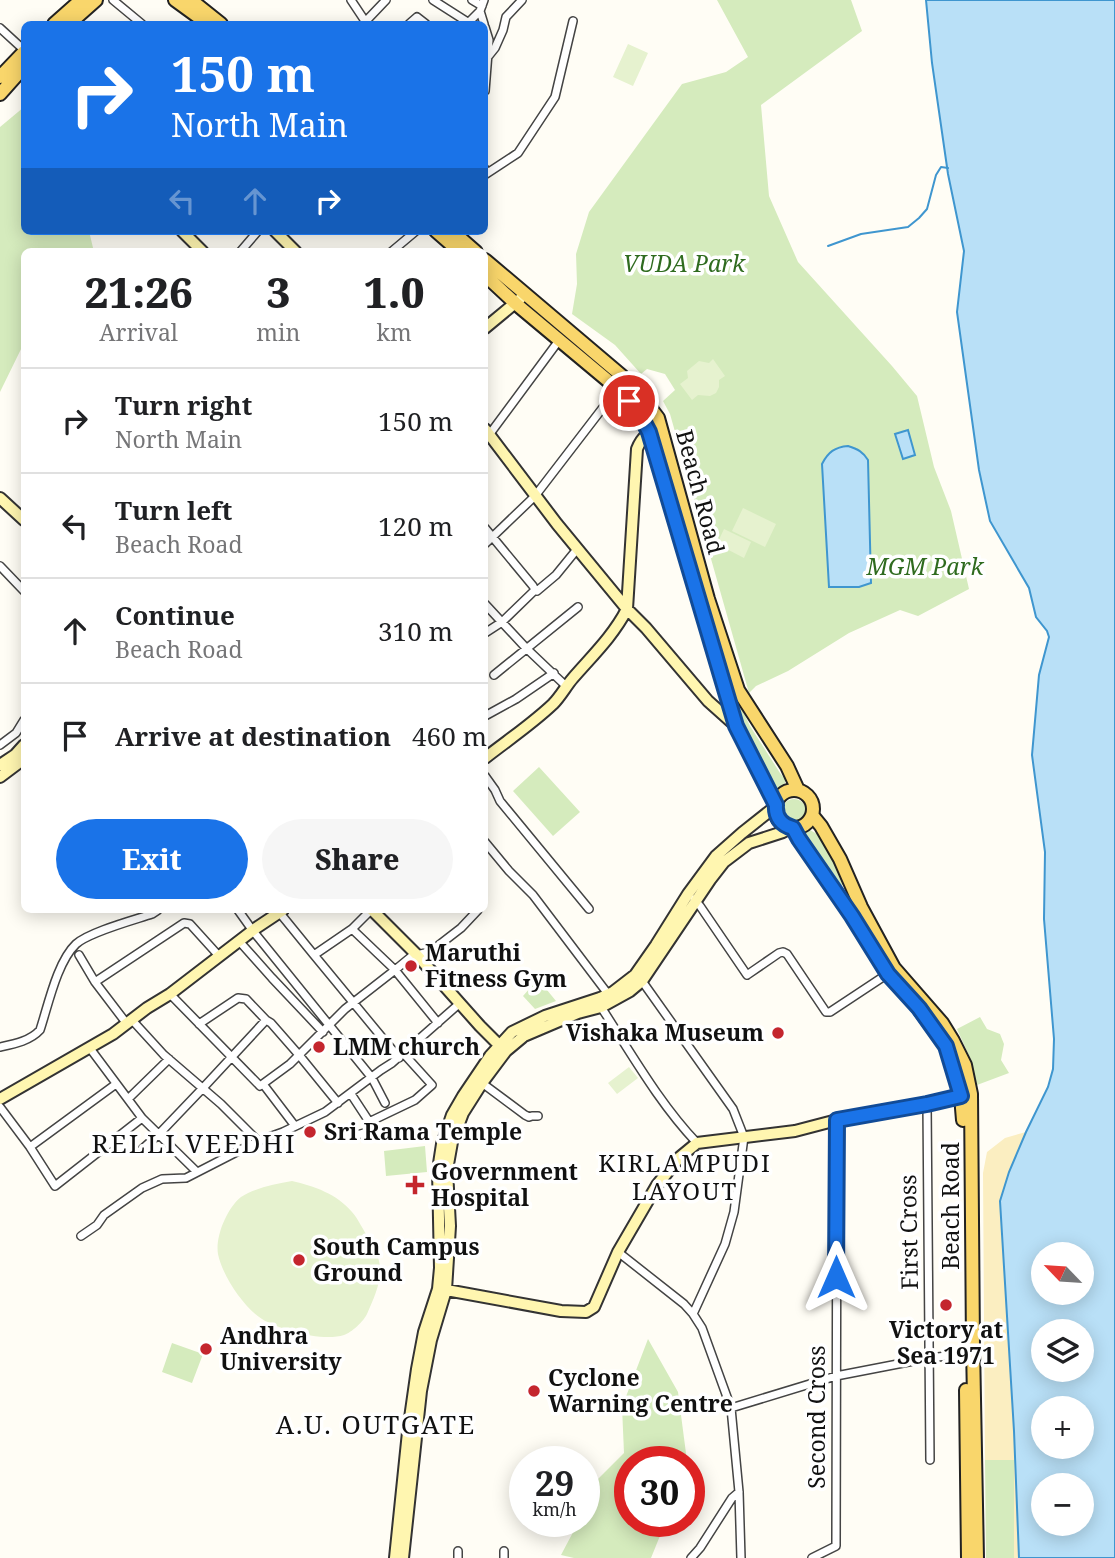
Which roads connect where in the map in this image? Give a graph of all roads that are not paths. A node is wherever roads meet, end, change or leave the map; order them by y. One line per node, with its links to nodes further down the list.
1 (96, 0): 13 (main road)
2 (113, 0): 14 (street)
3 (175, 0): 15 (main road)
4 (191, 0): 16 (main road)
5 (351, 0): 17 (street)
6 (386, 0): 18 (street)
7 (433, 0): 19 (street)
8 (472, 0): 11 (street)
9 (522, 0): 25 (street)
10 (75, 2): 12 (main road)
11 (482, 6): 20 (street)
12 (57, 21)
13 (72, 21)
14 (138, 21)
15 (204, 21)
16 (217, 21)
17 (365, 21)
18 (368, 21)
19 (464, 21)
20 (470, 21)
21 (573, 21): 29 (street)
22 (0, 29): 23 (street)
23 (21, 48)
24 (21, 54): 27 (main road)
25 (488, 57)
26 (21, 74): 28 (main road)
27 (0, 78)
28 (0, 93)
29 (488, 171)
30 (186, 235): 34 (street)
31 (279, 235): 35 (street)
32 (411, 235): 36 (street)
33 (449, 235): 37 (main road)
34 (199, 248)
35 (292, 248)
36 (396, 248)
37 (470, 248)
38 (488, 263): 40 (main road, Beach Road)
39 (488, 277): 40 (main road, Beach Road)
40 (520, 299): 41 (street); 42 (main road, Beach Road); 43 (main road, Beach Road)
41 (488, 326)
42 (560, 340): 43 (main road, Beach Road); 45 (street)
43 (621, 384): 44 (main road, Beach Road); 46 (main road, Beach Road); 48 (street)
44 (662, 427): 46 (street); 77 (main road, Beach Road)
45 (488, 431)
46 (649, 432): 60 (street); 69 (main road, Beach Road)
47 (488, 433): 48 (street)
48 (536, 496): 52 (street); 54 (street)
49 (0, 498): 50 (street)
50 (21, 517)
51 (488, 531): 52 (street)
52 (493, 537): 53 (street); 61 (street)
53 (488, 541)
54 (578, 548): 57 (street); 60 (street)
55 (0, 566): 56 (street)
56 (21, 588)
57 (537, 591)
58 (488, 607): 61 (street)
59 (578, 607): 63 (street)
60 (627, 610): 66 (street); 69 (street)
61 (502, 622): 62 (street); 63 (street)
62 (488, 631)
63 (526, 648): 64 (street); 65 (street)
64 (554, 673): 66 (street); 67 (street)
65 (494, 675)
66 (567, 687): 72 (street)
67 (488, 714)
68 (21, 725): 70 (street)
69 (736, 726): 78 (main road, Beach Road)
70 (0, 745)
71 (21, 748): 74 (street)
72 (488, 756)
73 (21, 761): 75 (street)
74 (0, 765)
75 (0, 778)
76 (488, 780): 83 (street)
77 (798, 790): 78 (main road); 79 (main road)
78 (776, 806): 80 (main road); 82 (street)
79 (812, 815): 80 (main road); 99 (main road, Beach Road)
80 (792, 828): 82 (street); 99 (main road, Beach Road)
81 (488, 846): 103 (street)
82 (692, 898): 99 (street); 100 (street); 103 (street)
83 (589, 909)
84 (154, 913): 112 (street)
85 (240, 913): 92 (street)
86 (278, 913): 92 (street)
87 (282, 913): 95 (street)
88 (368, 913): 91 (street)
89 (374, 913): 94 (street)
90 (475, 913): 94 (street)
91 (352, 929): 95 (street); 98 (street)
92 (253, 930): 93 (street); 111 (street)
93 (239, 941): 97 (street); 111 (street)
94 (416, 954): 98 (street); 105 (street)
95 (313, 955): 104 (street)
96 (79, 956): 101 (street)
97 (219, 956): 101 (street); 102 (street)
98 (395, 970): 104 (street); 109 (street)
99 (891, 971): 125 (main road, Beach Road)
100 (642, 981): 106 (street); 141 (street)
101 (95, 982): 108 (street)
102 (170, 994): 108 (street); 110 (street)
103 (608, 994): 114 (street)
104 (353, 1002): 111 (street); 116 (street)
105 (460, 1003): 109 (street); 114 (street)
106 (601, 1007): 114 (street); 143 (street)
107 (266, 1020): 110 (street); 115 (street); 117 (street)
108 (129, 1022): 113 (street); 118 (street)
109 (438, 1023): 116 (street)
110 (199, 1024): 117 (street)
111 (326, 1029): 115 (street); 119 (street)
112 (0, 1047)
113 (89, 1047): 121 (street); 126 (street)
114 (503, 1048): 120 (street); 149 (street)
115 (299, 1055): 122 (street); 128 (street)
116 (401, 1055): 119 (street); 136 (street)
117 (232, 1056): 122 (street); 123 (street)
118 (169, 1059): 123 (street); 127 (street)
119 (372, 1078): 124 (street); 129 (street)
120 (482, 1083): 132 (street); 149 (street)
121 (116, 1084): 127 (street); 144 (street)
122 (263, 1084): 138 (street)
123 (202, 1089): 139 (street); 142 (street)
124 (351, 1094): 128 (street); 136 (street)
125 (966, 1095): 130 (street); 151 (main road, Beach Road)
126 (0, 1099)
127 (128, 1099): 133 (street)
128 (338, 1103): 138 (street)
129 (385, 1103)
130 (927, 1104): 135 (street); 152 (street, First Cross)
131 (0, 1107): 134 (street)
132 (538, 1116)
133 (142, 1118): 139 (street); 144 (street)
134 (9, 1119): 137 (street); 144 (street)
135 (837, 1120): 141 (street); 153 (street, Second Cross)
136 (369, 1122): 140 (street)
137 (0, 1126)
138 (295, 1126): 142 (street)
139 (159, 1134): 145 (street); 146 (street)
140 (353, 1136)
141 (744, 1137): 143 (street); 150 (street)
142 (258, 1141): 146 (street)
143 (696, 1143): 148 (street)
144 (30, 1147)
145 (140, 1151)
146 (197, 1172): 147 (street)
147 (81, 1236)
148 (618, 1252): 149 (street); 150 (street)
149 (442, 1290): 157 (street); 158 (street)
150 (693, 1314): 154 (street)
151 (969, 1354): 152 (street); 162 (main road, Beach Road); 163 (main road, Beach Road)
152 (929, 1358): 153 (street); 155 (street, First Cross)
153 (836, 1376): 154 (street); 161 (street, Second Cross)
154 (731, 1408): 156 (street)
155 (930, 1460)
156 (739, 1492): 159 (street); 160 (street)
157 (395, 1558)
158 (403, 1558)
159 (691, 1558)
160 (741, 1558)
161 (812, 1558)
162 (968, 1558)
163 (977, 1558)

